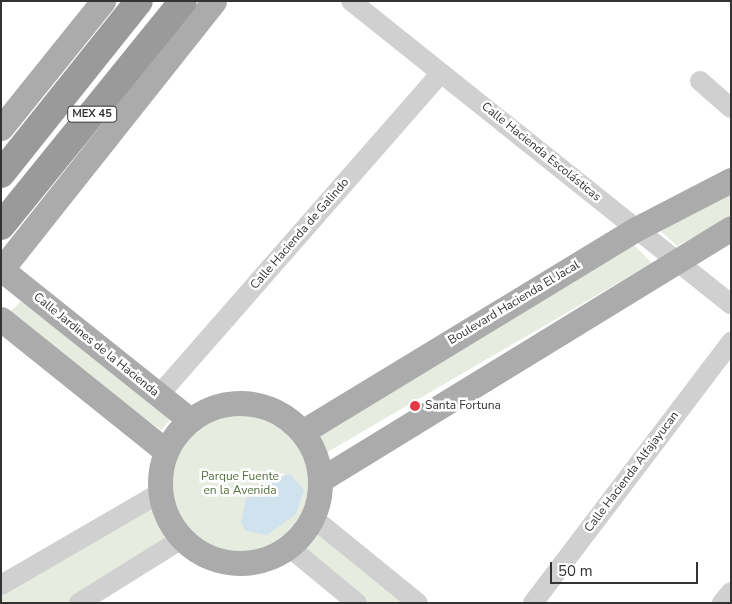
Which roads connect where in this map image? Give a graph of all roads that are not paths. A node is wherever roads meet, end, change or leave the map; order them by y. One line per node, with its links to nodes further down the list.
1 (103, 1): 9 (main road)
2 (139, 1): 10 (highway, MEX 45)
3 (183, 1): 12 (highway, MEX 45)
4 (214, 1): 16 (main road)
5 (351, 1): 6 (street, Calle Hacienda Escolásticas)
6 (441, 72): 14 (street, Calle Hacienda Escolásticas); 20 (street, Calle Hacienda de Galindo)
7 (700, 81): 8 (street)
8 (731, 108)
9 (1, 128)
10 (1, 174)
11 (731, 180): 14 (main road, Boulevard Hacienda El Jacal)
12 (1, 226)
13 (731, 228): 15 (main road)
14 (636, 229): 15 (street, Calle Hacienda Escolásticas); 22 (main road, Boulevard Hacienda El Jacal)
15 (672, 260): 17 (street, Calle Hacienda Escolásticas); 24 (main road)
16 (1, 270): 20 (main road, Calle Jardines de la Hacienda)
17 (731, 304)
18 (1, 319): 23 (main road)
19 (731, 342): 34 (street, Calle Hacienda Alfajayucan)
20 (159, 395): 21 (main road, Calle Jardines de la Hacienda)
21 (190, 420): 22 (main road); 23 (main road)
22 (302, 432): 24 (main road)
23 (166, 451): 25 (main road)
24 (320, 480): 26 (main road)
25 (160, 493): 27 (main road); 29 (street)
26 (312, 517): 28 (main road); 33 (street)
27 (182, 539): 28 (main road); 32 (street)
28 (288, 547): 31 (street)
29 (1, 586)
30 (731, 592): 35 (street)
31 (348, 600)
32 (79, 603)
33 (418, 603)
34 (533, 603)
35 (722, 603)

